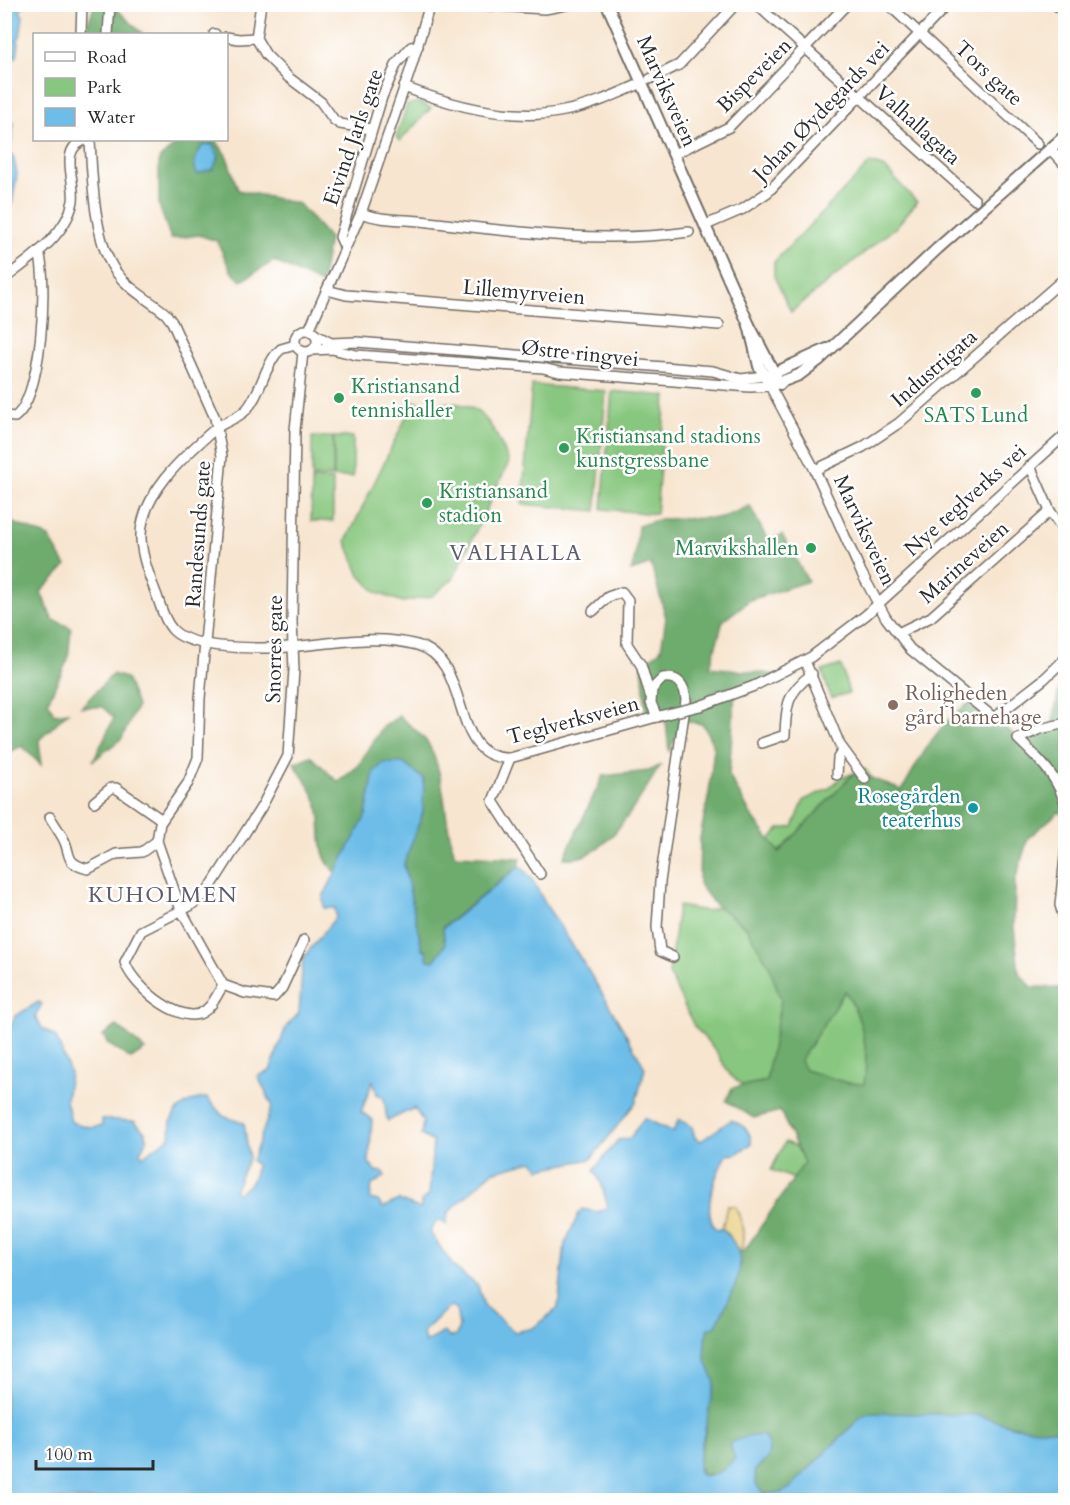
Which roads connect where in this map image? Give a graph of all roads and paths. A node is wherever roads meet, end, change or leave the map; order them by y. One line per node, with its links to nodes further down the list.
1 (82, 4): 15 (street)
2 (110, 4): 16 (street)
3 (261, 4): 19 (street)
4 (430, 4): 20 (street, Eivind Jarls gate)
5 (465, 4): 6 (street)
6 (571, 4)
7 (607, 4): 22 (main road, Marviksveien)
8 (736, 4): 22 (street)
9 (756, 4): 21 (street, Valhallagata)
10 (847, 4): 21 (street, Bispeveien)
11 (888, 4): 17 (street, Tors gate)
12 (948, 4): 17 (street, Johan Øydegards vei)
13 (1055, 4): 14 (street)
14 (1065, 14)
15 (81, 33)
16 (108, 33)
17 (920, 34): 24 (street, Johan Øydegards vei); 29 (street, Tors gate)
18 (228, 36): 19 (street)
19 (256, 38): 25 (street)
20 (418, 46): 23 (street, Eivind Jarls gate); 25 (street, Eivind Jarls gate)
21 (805, 48): 24 (street, Valhallagata); 31 (street, Bispeveien)
22 (646, 81): 23 (street); 31 (main road, Marviksveien)
23 (404, 87): 34 (street, Eivind Jarls gate)
24 (860, 96): 33 (street, Valhallagata); 35 (street, Johan Øydegards vei)
25 (371, 129): 37 (street, Eivind Jarls gate)
26 (1065, 135): 30 (main road, Østre ringvei)
27 (86, 141): 38 (street)
28 (88, 141): 50 (street, Randesunds gate)
29 (1038, 144)
30 (1050, 149): 32 (street); 45 (main road, Østre ringvei)
31 (674, 154): 35 (main road, Marviksveien)
32 (1065, 166)
33 (975, 200)
34 (361, 213): 36 (street); 37 (street, Eivind Jarls gate)
35 (706, 225): 47 (main road, Marviksveien)
36 (688, 232)
37 (345, 248): 41 (street, Eivind Jarls gate)
38 (39, 251): 40 (street); 49 (street)
39 (1065, 277): 53 (street, Industrigata)
40 (4, 279)
41 (327, 290): 42 (street, Lillemyrveien); 43 (street, Eivind Jarls gate)
42 (718, 325)
43 (313, 333): 44 (street, Teglverksveien); 46 (street, Snorres gate); 47 (street, Østre ringvei)
44 (296, 345): 46 (street); 50 (street, Teglverksveien)
45 (831, 347): 47 (main road, Østre ringvei); 48 (main road, Østre ringvei)
46 (308, 351): 48 (street, Østre ringvei); 60 (street, Snorres gate)
47 (769, 375): 48 (main road, Marviksveien)
48 (775, 385): 53 (street, Marviksveien)
49 (4, 416)
50 (216, 428): 59 (street, Randesunds gate); 59 (street, Teglverksveien)
51 (1065, 434): 52 (street, Nye teglverks vei)
52 (1030, 466): 54 (street); 56 (street, Nye teglverks vei)
53 (815, 470): 56 (street, Marviksveien)
54 (1050, 511): 55 (street); 58 (street, Marineveien)
55 (1065, 534)
56 (878, 604): 58 (street, Marviksveien); 62 (street, Nye teglverks vei)
57 (593, 611): 64 (street)
58 (898, 633): 61 (street, Marviksveien)
59 (206, 643): 60 (street, Teglverksveien); 75 (street, Randesunds gate)
60 (293, 647): 69 (street, Teglverksveien); 79 (street, Snorres gate)
61 (1065, 658)
62 (805, 661): 63 (street); 65 (street, Teglverksveien, bridge)
63 (812, 674): 67 (street); 68 (street)
64 (650, 695): 65 (street, Teglverksveien); 82 (street, Teglverksveien)
65 (662, 716): 69 (street, Teglverksveien)
66 (1065, 723): 73 (street)
67 (762, 743)
68 (843, 750): 70 (street); 71 (street)
69 (510, 758): 78 (street)
70 (837, 776)
71 (865, 778)
72 (94, 802): 75 (street)
73 (1065, 810)
74 (50, 817): 76 (street)
75 (162, 820): 76 (street)
76 (157, 841): 79 (street)
77 (1065, 847): 80 (street)
78 (540, 874)
79 (181, 910): 83 (street); 83 (street)
80 (1065, 925)
81 (304, 940): 83 (street)
82 (673, 957)
83 (223, 985)

